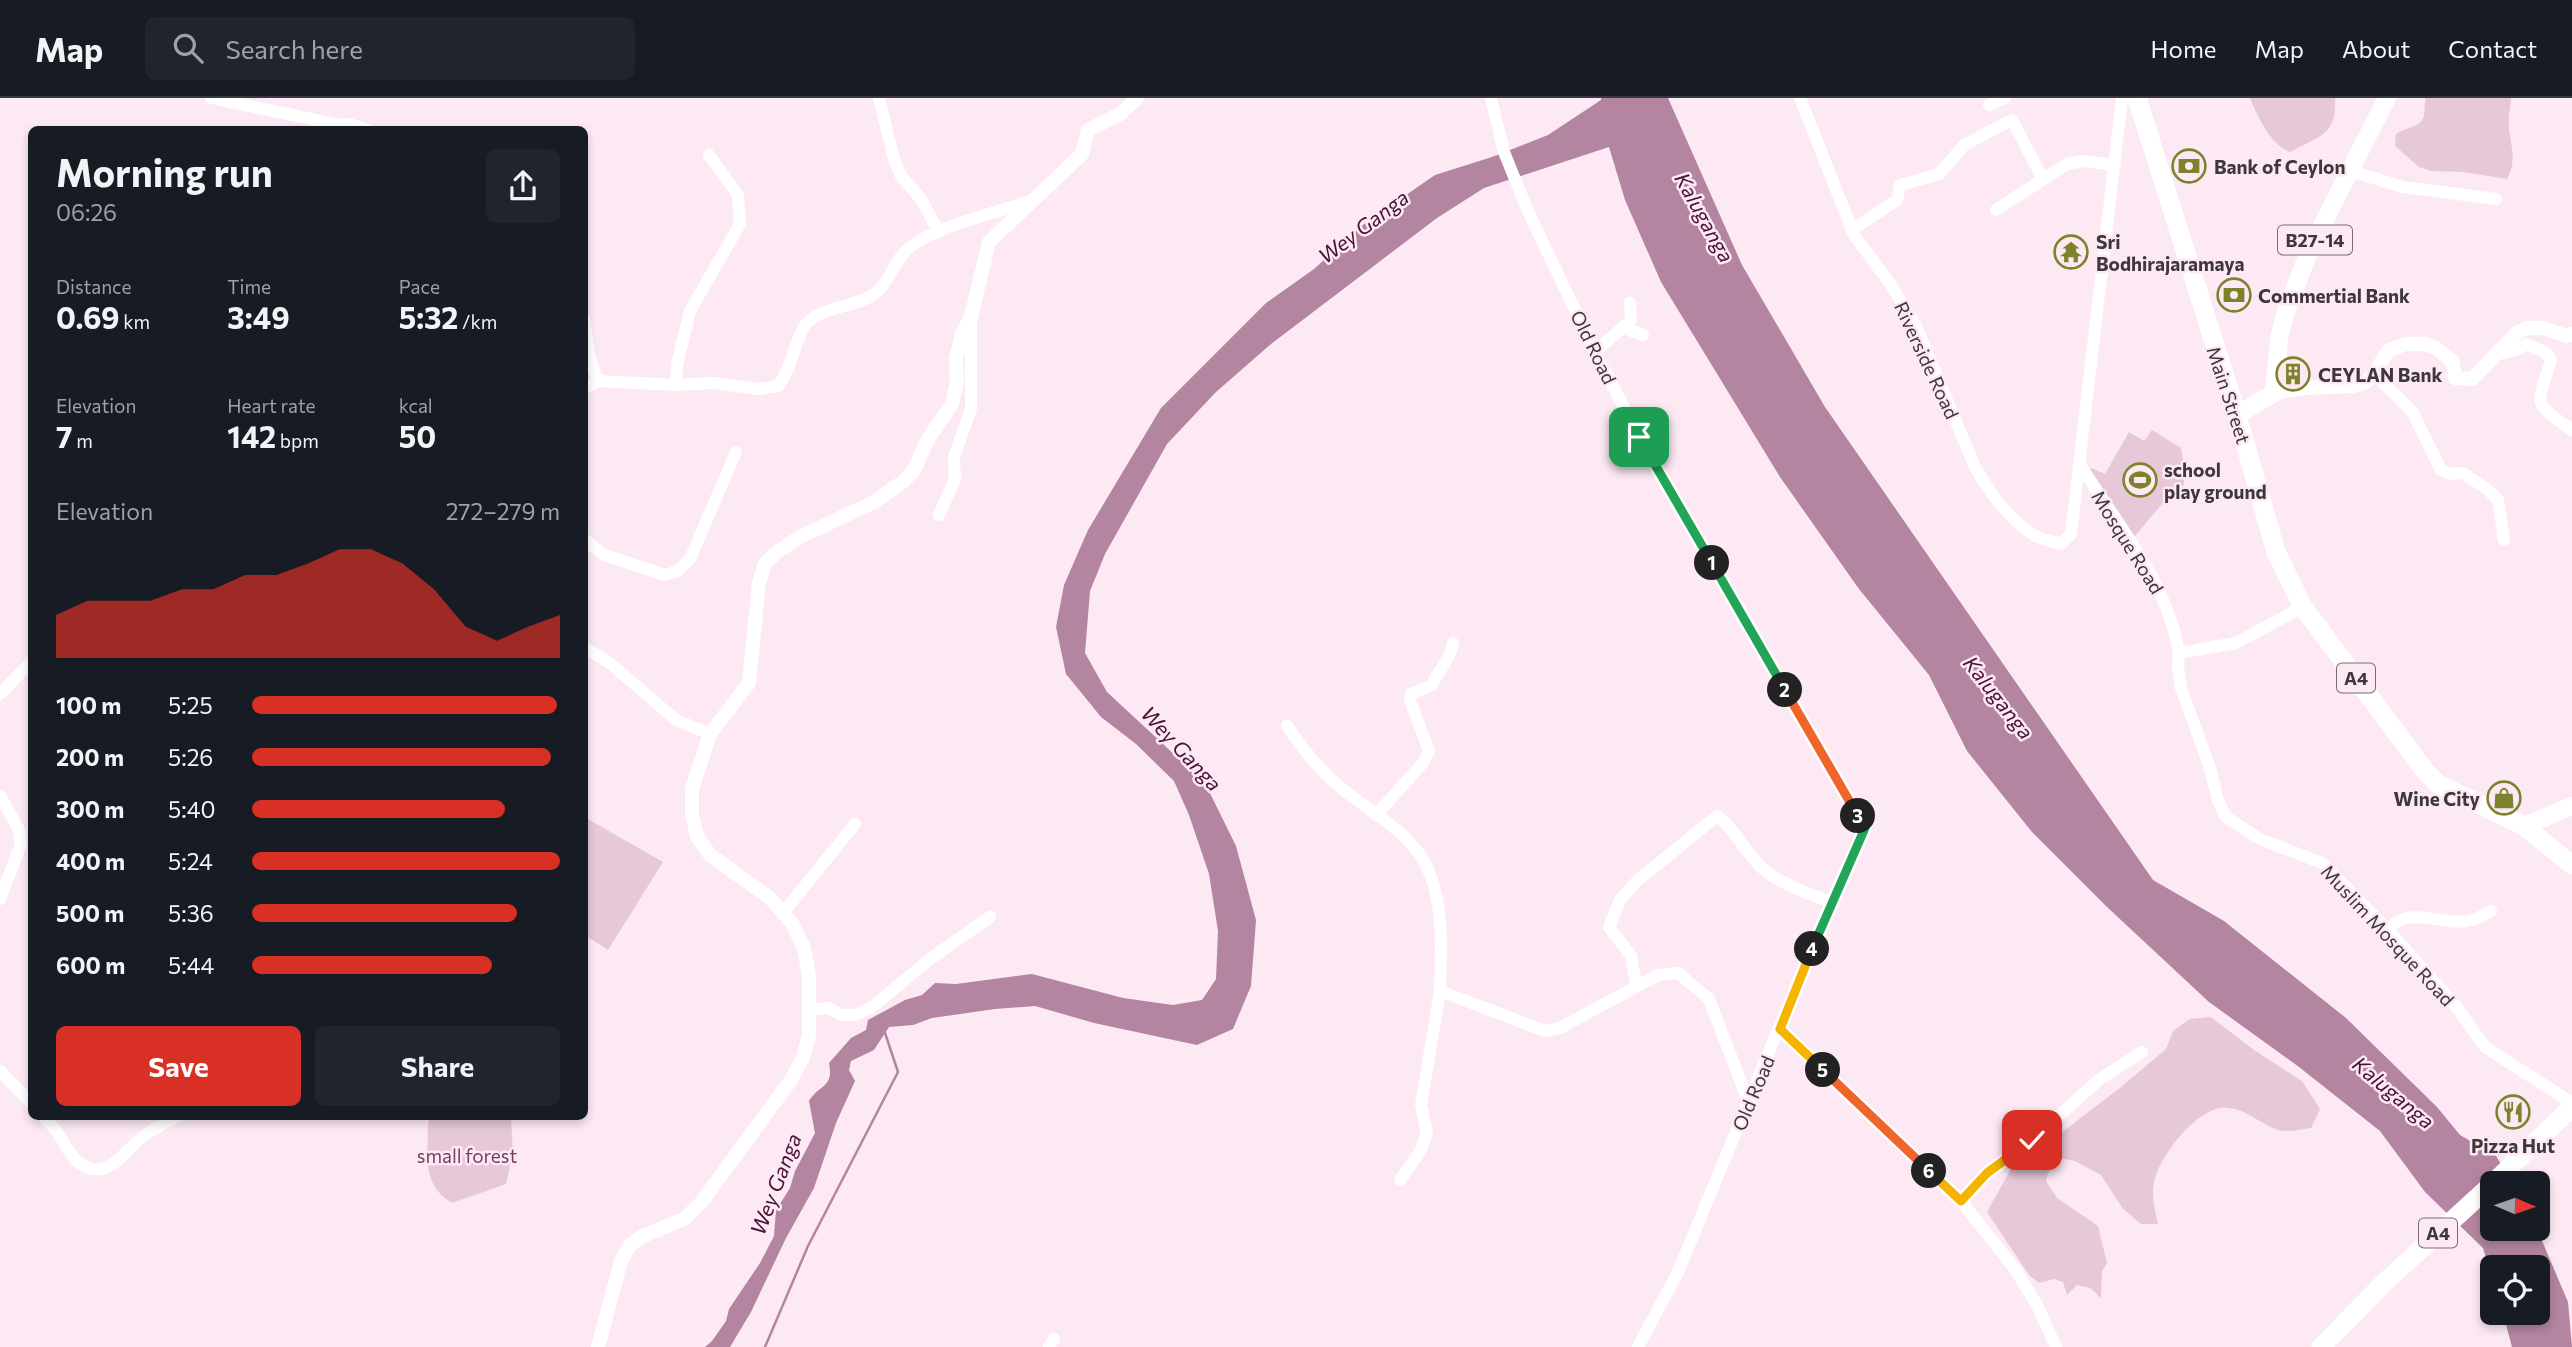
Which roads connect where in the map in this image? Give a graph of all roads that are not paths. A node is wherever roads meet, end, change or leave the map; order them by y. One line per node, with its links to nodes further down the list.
1 (211, 98): 11 (street)
2 (879, 98): 20 (street)
3 (1137, 98): 17 (street)
4 (1491, 98): 27 (street, Old Road)
5 (1800, 98): 19 (street, Riverside Road)
6 (2005, 98): 10 (street)
7 (2122, 98): 13 (street)
8 (2137, 98): 34 (highway, Main Street / A4)
9 (2387, 98): 14 (main road, B27-14)
10 (1989, 105)
11 (337, 126)
12 (709, 155): 31 (street)
13 (2115, 165): 15 (street); 37 (street)
14 (2350, 172): 16 (street); 33 (main road, B27-14)
15 (2043, 179): 18 (street); 19 (street)
16 (2496, 199)
17 (1030, 201): 20 (street); 22 (street)
18 (1996, 210)
19 (1853, 229): 37 (street, Riverside Road)
20 (939, 232): 31 (street)
21 (1630, 303): 23 (street)
22 (971, 317): 38 (street); 48 (street)
23 (1624, 328): 25 (street); 27 (street)
24 (2572, 334): 28 (street)
25 (1643, 335)
26 (588, 343): 30 (street)
27 (1595, 352): 56 (street, Old Road)
28 (2499, 354): 29 (street); 35 (street)
29 (2374, 374): 33 (street); 39 (street)
30 (599, 382): 31 (street); 32 (street)
31 (676, 385)
32 (588, 386)
33 (2274, 393): 34 (main road)
34 (2237, 415): 41 (highway, Main Street / A4)
35 (2572, 430)
36 (736, 452): 40 (street)
37 (2081, 466): 44 (street, Mosque Road)
38 (939, 515)
39 (2504, 540)
40 (588, 542)
41 (2303, 607): 44 (street); 53 (highway, Main Street / A4)
42 (1453, 643): 51 (street)
43 (588, 649): 48 (street)
44 (2179, 653): 60 (street, Muslim Mosque Road)
45 (28, 665): 46 (street)
46 (0, 694)
47 (1287, 726): 51 (street)
48 (710, 734): 58 (street)
49 (0, 796): 55 (street)
50 (2572, 806): 53 (main road)
51 (1376, 815): 62 (street)
52 (855, 824): 58 (street)
53 (2524, 826): 54 (highway, Main Street / A4)
54 (2572, 864)
55 (0, 899)
56 (1831, 902): 61 (street); 64 (street, Old Road)
57 (2491, 911): 60 (street)
58 (783, 913): 63 (street)
59 (990, 917): 63 (street)
60 (2388, 930): 69 (street, Muslim Mosque Road)
61 (1636, 985): 62 (street); 68 (street)
62 (1440, 990): 73 (street)
63 (809, 1010): 76 (street)
64 (1780, 1029): 68 (street, Old Road); 75 (street)
65 (2141, 1052): 75 (street)
66 (0, 1071): 67 (street)
67 (28, 1100)
68 (1749, 1104): 77 (street, Old Road)
69 (2570, 1108): 72 (highway, A4)
70 (47, 1120): 71 (street)
71 (170, 1120)
72 (2506, 1171)
73 (1400, 1180)
74 (2480, 1194): 79 (highway, A4)
75 (1961, 1201): 78 (street)
76 (598, 1347)
77 (1638, 1347)
78 (2056, 1347)
79 (2321, 1347)

